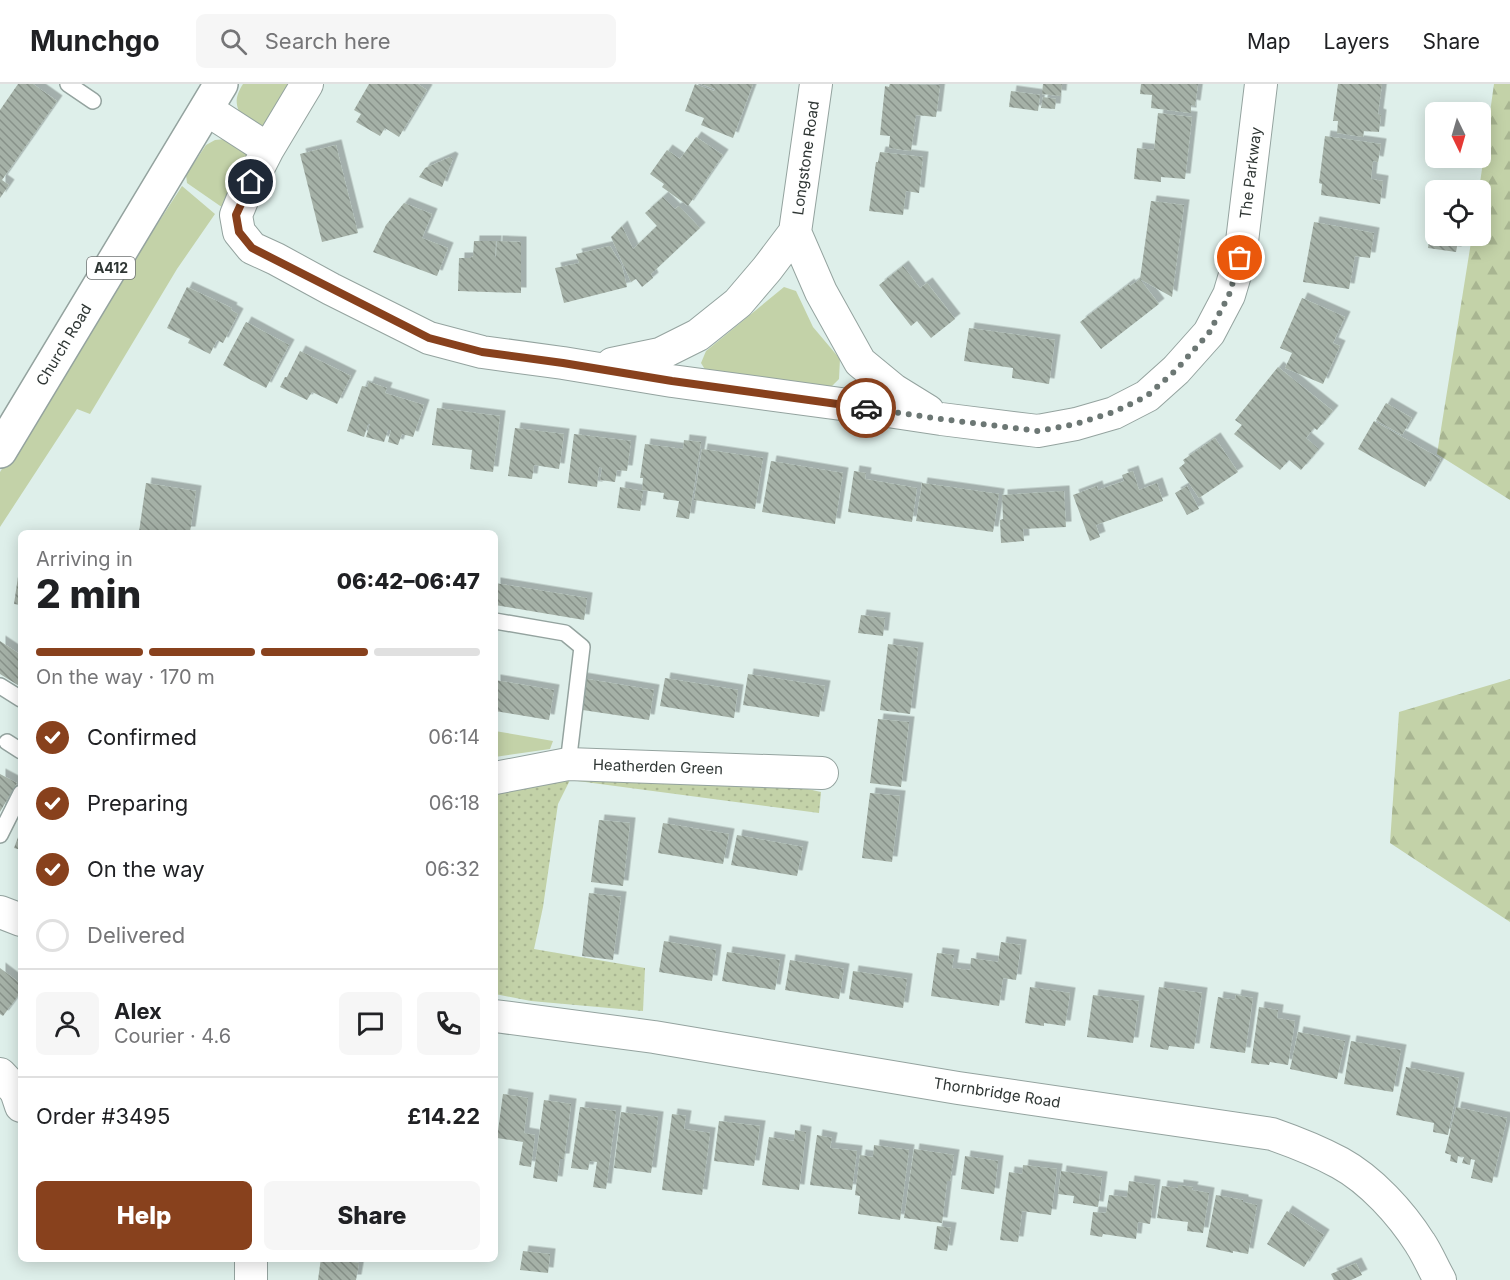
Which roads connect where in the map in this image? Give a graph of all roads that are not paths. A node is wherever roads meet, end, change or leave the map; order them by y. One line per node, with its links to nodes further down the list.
1 (68, 84): 6 (lane)
2 (307, 84): 7 (street)
3 (816, 84): 8 (street, Longstone Road)
4 (1262, 84): 10 (street, The Parkway)
5 (214, 96): 7 (street); 11 (main road, Church Road / A412)
6 (93, 101)
7 (268, 149): 9 (street, The Parkway)
8 (795, 232): 9 (street); 10 (street)
9 (563, 363): 10 (street, The Parkway)
10 (941, 419)
11 (0, 451)
12 (498, 622): 17 (lane)
13 (0, 686): 14 (lane)
14 (18, 697)
15 (7, 742): 16 (lane)
16 (18, 749)
17 (568, 764): 18 (street, Heatherden Green); 19 (street, Heatherden Green)
18 (822, 773)
19 (498, 777)
20 (18, 799): 21 (lane)
21 (0, 836)
22 (0, 912): 23 (street)
23 (18, 919)
24 (498, 1016): 29 (street, Thornbridge Road)
25 (0, 1074): 26 (street)
26 (18, 1097)
27 (250, 1262): 28 (street)
28 (251, 1280)
29 (1440, 1280)

